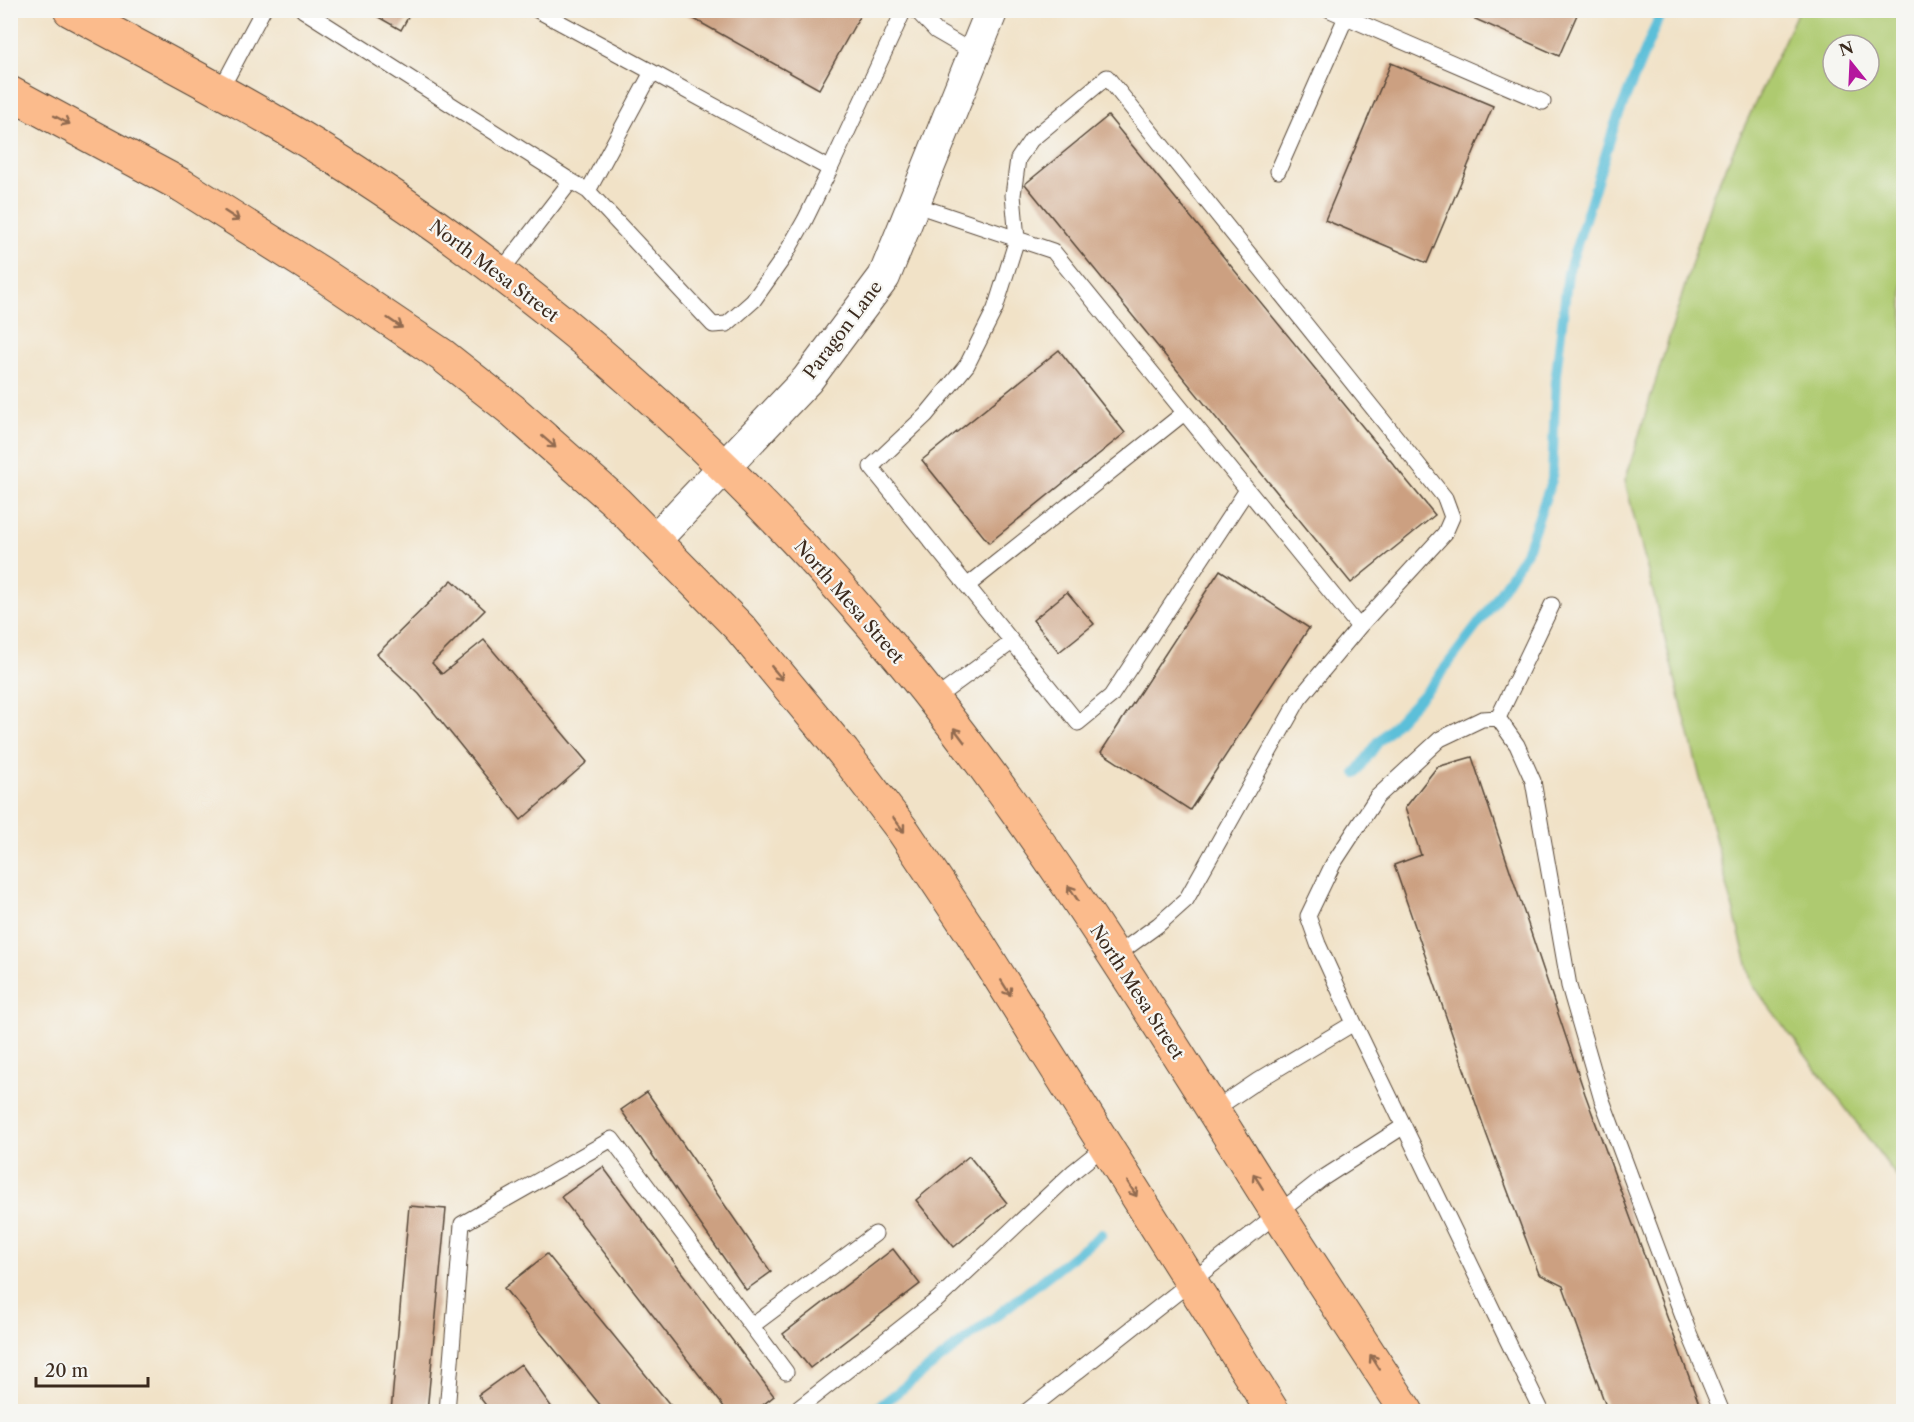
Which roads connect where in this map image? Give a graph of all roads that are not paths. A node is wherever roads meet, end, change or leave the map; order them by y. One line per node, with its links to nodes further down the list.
1 (70, 10): 12 (main road, North Mesa Street)
2 (263, 10): 12 (lane)
3 (303, 10): 17 (lane)
4 (537, 10): 11 (lane)
5 (904, 10): 15 (lane)
6 (916, 10): 10 (lane)
7 (992, 10): 10 (street, Paragon Lane)
8 (1330, 10): 9 (lane)
9 (1346, 17): 14 (lane); 16 (lane)
10 (974, 53): 19 (street, Paragon Lane)
11 (652, 72): 15 (lane); 18 (lane)
12 (220, 91): 21 (main road, North Mesa Street)
13 (10, 93): 25 (main road, one-way to 25)
14 (1543, 102)
15 (830, 169): 18 (lane)
16 (1278, 171)
17 (571, 181): 18 (lane); 21 (lane)
18 (588, 191)
19 (913, 204): 20 (lane); 23 (street, Paragon Lane)
20 (1017, 239): 22 (lane); 26 (lane); 28 (lane)
21 (499, 274): 23 (main road, North Mesa Street)
22 (1184, 413): 24 (lane); 26 (lane)
23 (724, 467): 25 (street, Paragon Lane); 30 (main road, North Mesa Street)
24 (1247, 490): 28 (lane); 29 (lane)
25 (655, 540): 36 (main road, one-way to 36)
26 (968, 586): 29 (lane)
27 (1552, 605): 31 (lane)
28 (1359, 627): 32 (lane)
29 (1012, 642): 30 (lane)
30 (933, 700): 32 (main road, North Mesa Street, one-way to 30)
31 (1498, 718): 33 (lane); 49 (lane)
32 (1115, 956): 34 (main road, North Mesa Street)
33 (1354, 1023): 34 (lane); 35 (lane)
34 (1214, 1110): 37 (main road, North Mesa Street, one-way to 34)
35 (1404, 1126): 37 (lane); 48 (lane)
36 (1105, 1146): 39 (main road, one-way to 39); 44 (lane)
37 (1279, 1215): 39 (lane); 47 (main road, North Mesa Street, one-way to 37)
38 (875, 1234): 40 (lane)
39 (1190, 1282): 45 (lane); 46 (main road)
40 (752, 1326): 41 (lane); 42 (lane)
41 (786, 1372)
42 (447, 1404): 43 (lane)
43 (459, 1412)
44 (794, 1412)
45 (1026, 1412)
46 (1272, 1412)
47 (1407, 1412)
48 (1542, 1412)
49 (1722, 1412)

